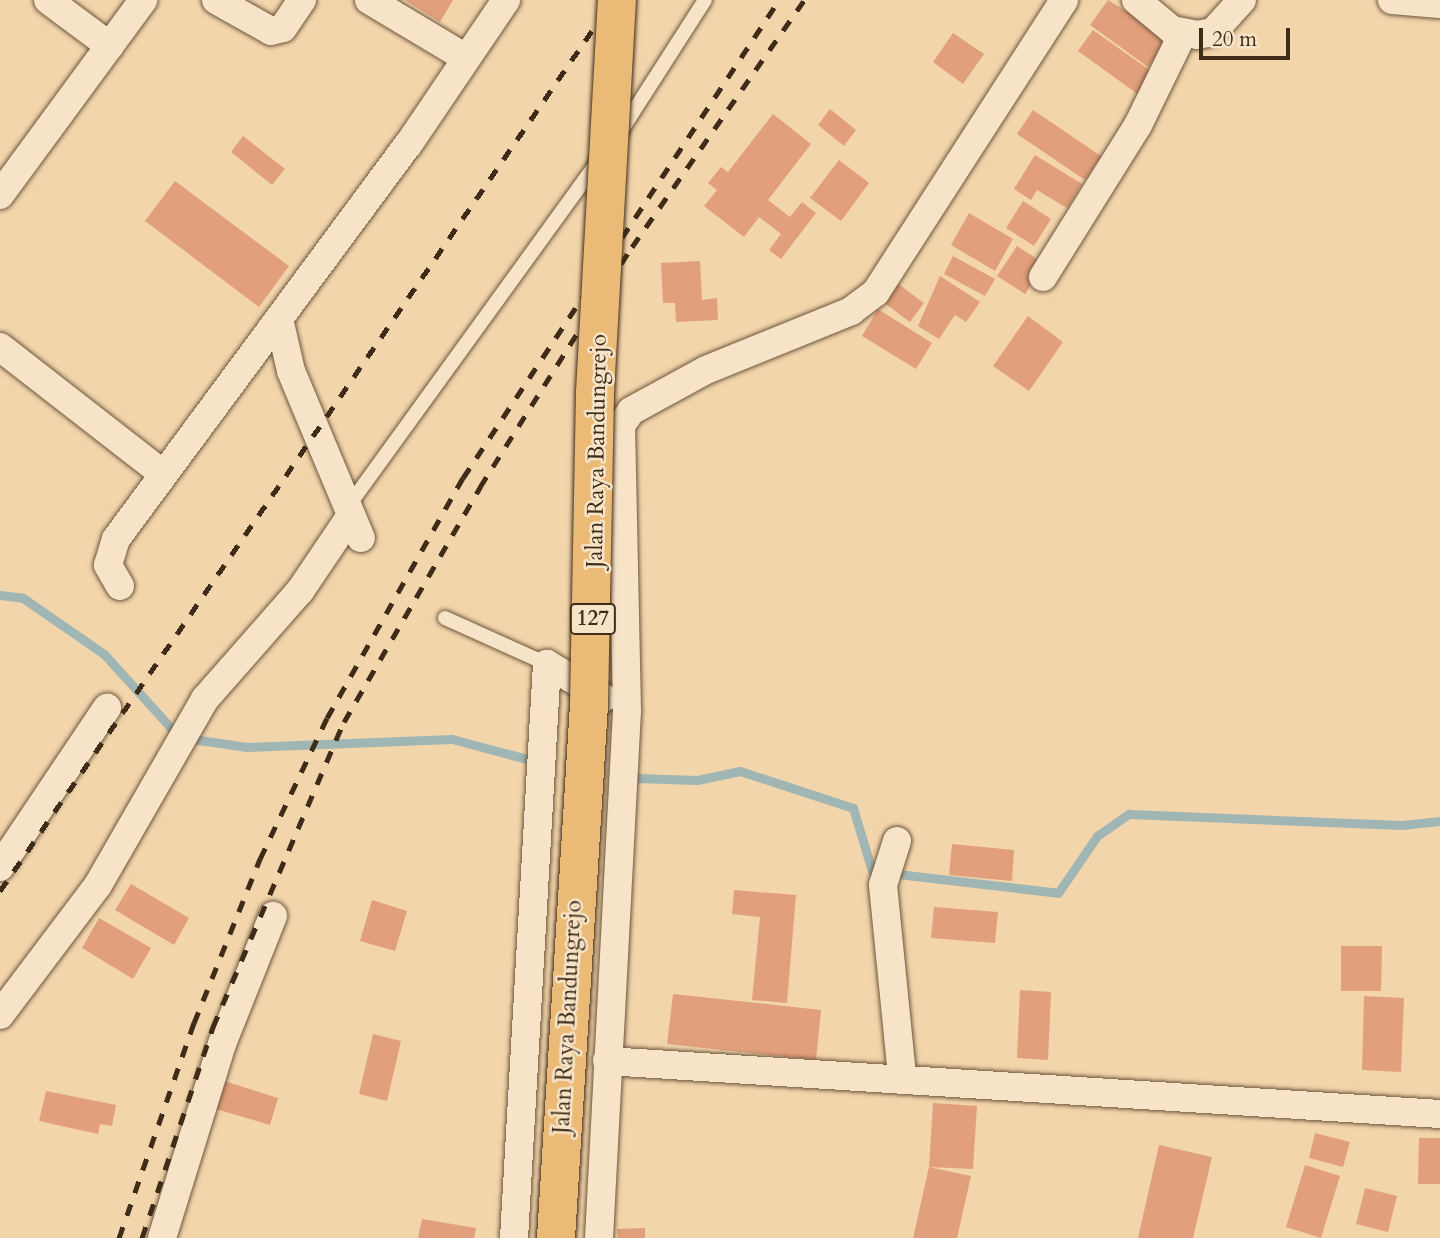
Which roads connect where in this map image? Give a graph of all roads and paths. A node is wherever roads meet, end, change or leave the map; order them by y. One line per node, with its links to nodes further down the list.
1 (48, 0): 15 (street)
2 (143, 0): 15 (street)
3 (216, 0): 4 (street)
4 (302, 0)
5 (369, 0): 16 (street)
6 (506, 0): 16 (street)
7 (617, 0): 37 (main road, Jalan Raya Bandungrejo / 127, bridge)
8 (705, 0): 22 (lane)
9 (1064, 0): 27 (street)
10 (1136, 0): 14 (street)
11 (1242, 0): 14 (street)
12 (1392, 0): 13 (street)
13 (1440, 4)
14 (1183, 33): 18 (street)
15 (110, 46): 17 (street)
16 (466, 58): 19 (street)
17 (0, 195)
18 (1042, 277)
19 (279, 320): 21 (street); 22 (street)
20 (0, 347): 21 (street)
21 (163, 474): 23 (street)
22 (353, 521): 31 (street)
23 (120, 586)
24 (445, 618): 25 (lane)
25 (547, 664): 27 (street); 36 (street)
26 (107, 708): 29 (street)
27 (627, 711): 32 (street)
28 (893, 848): 33 (street)
29 (0, 867)
30 (273, 916): 35 (street)
31 (0, 1015)
32 (607, 1061): 33 (street); 38 (street)
33 (902, 1077): 34 (street)
34 (1440, 1114)
35 (162, 1238)
36 (514, 1238)
37 (556, 1238)
38 (599, 1238)

